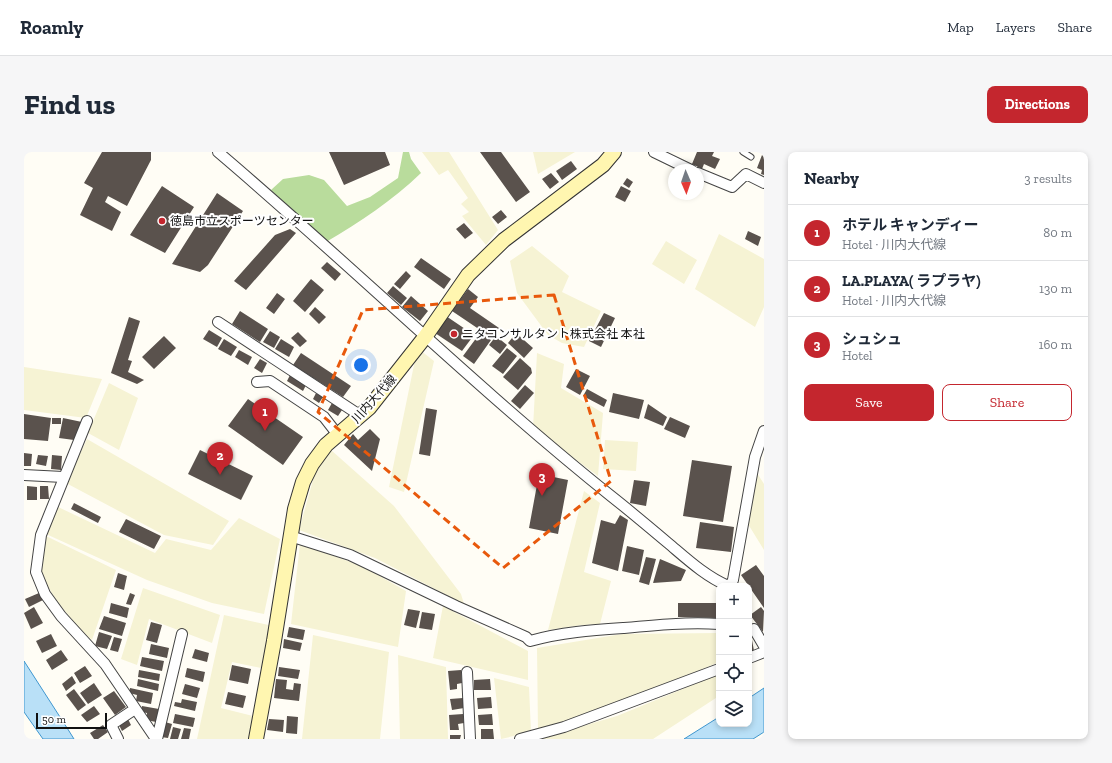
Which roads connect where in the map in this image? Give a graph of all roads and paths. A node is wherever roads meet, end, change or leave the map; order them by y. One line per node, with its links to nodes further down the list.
1 (218, 152): 10 (street)
2 (614, 152): 10 (main road, 川内大代線)
3 (654, 152): 6 (street)
4 (743, 152): 5 (lane)
5 (752, 157)
6 (679, 164)
7 (704, 175): 8 (street)
8 (764, 183)
9 (218, 322): 12 (street)
10 (425, 337): 12 (main road, 川内大代線); 19 (street)
11 (257, 382): 15 (street)
12 (361, 416): 15 (main road, 川内大代線)
13 (87, 421): 17 (street)
14 (764, 430): 20 (street)
15 (338, 435): 18 (main road, 川内大代線)
16 (24, 475): 17 (street)
17 (63, 477): 29 (street)
18 (290, 536): 21 (street); 32 (main road, 川内大代線)
19 (722, 583)
20 (731, 583)
21 (716, 624)
22 (752, 627): 24 (street)
23 (182, 634): 31 (street)
24 (764, 646)
25 (764, 652): 26 (street)
26 (752, 657)
27 (716, 670): 34 (street)
28 (467, 672): 33 (street)
29 (135, 710): 30 (street); 31 (street)
30 (118, 739)
31 (157, 739)
32 (256, 739)
33 (470, 739)
34 (520, 739)

